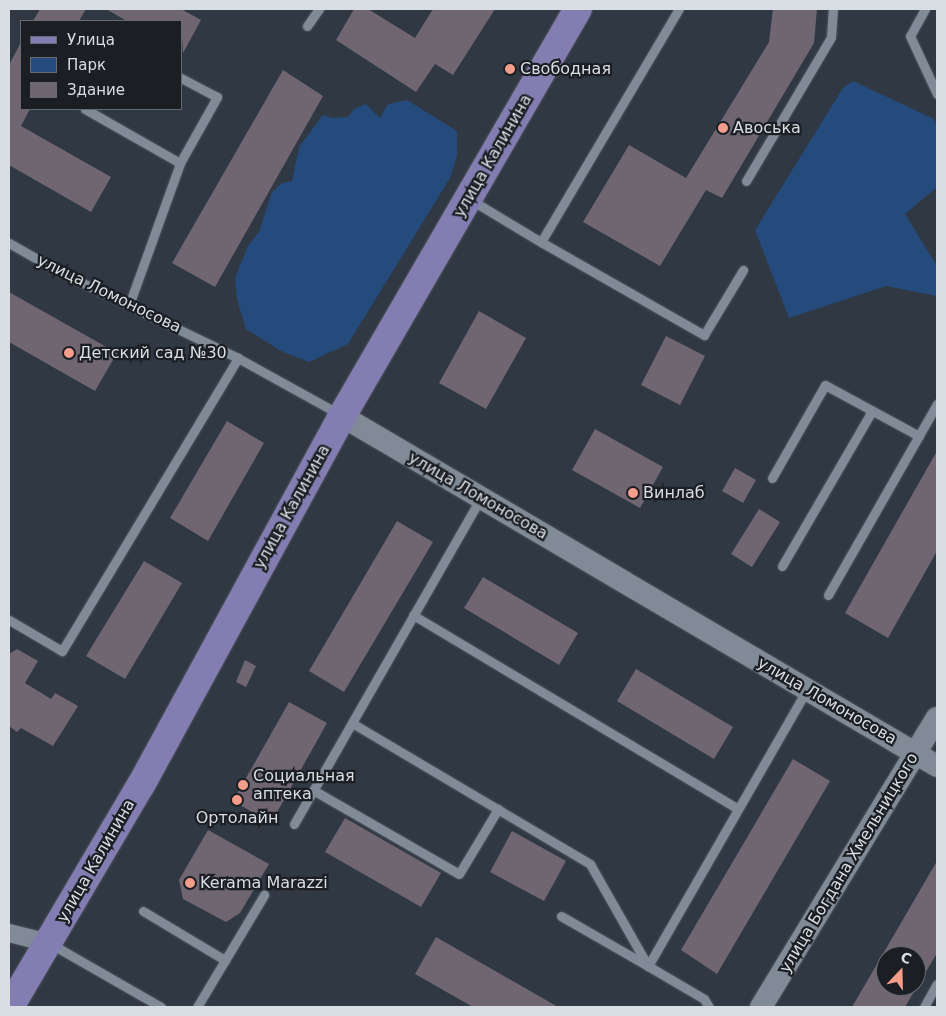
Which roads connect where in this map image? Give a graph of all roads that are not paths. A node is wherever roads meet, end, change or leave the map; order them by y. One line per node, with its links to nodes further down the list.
1 (319, 9): 6 (lane)
2 (578, 9): 12 (main road, улица Калинина)
3 (679, 9): 13 (lane)
4 (833, 9): 11 (lane)
5 (925, 9): 8 (lane)
6 (307, 26)
7 (182, 79): 10 (lane)
8 (937, 94)
9 (87, 110): 10 (lane)
10 (180, 163): 16 (lane)
11 (746, 181)
12 (469, 198): 13 (lane); 20 (main road, улица Калинина)
13 (541, 242): 15 (lane)
14 (9, 243): 16 (lane, улица Ломоносова)
15 (743, 270)
16 (129, 304): 17 (lane, улица Ломоносова)
17 (238, 358): 20 (lane, улица Ломоносова); 27 (lane)
18 (937, 404): 21 (lane)
19 (872, 411): 21 (lane); 22 (lane); 24 (lane)
20 (342, 416): 23 (street, улица Ломоносова); 41 (main road, улица Калинина)
21 (919, 436): 25 (lane)
22 (772, 478)
23 (481, 498): 26 (lane); 28 (street, улица Ломоносова)
24 (782, 566)
25 (828, 595)
26 (413, 615): 30 (lane); 35 (lane)
27 (9, 620)
28 (807, 690): 31 (street, улица Ломоносова); 35 (lane)
29 (937, 718): 31 (street, улица Богдана Хмельницкого)
30 (352, 722): 33 (lane); 34 (lane)
31 (916, 753): 32 (street, улица Ломоносова); 49 (street, улица Богдана Хмельницкого)
32 (937, 766)
33 (313, 790): 34 (lane); 36 (lane)
34 (498, 809): 43 (lane)
35 (738, 809): 43 (lane)
36 (294, 824)
37 (264, 895): 42 (lane)
38 (143, 912): 42 (lane)
39 (561, 916): 43 (lane)
40 (9, 933): 41 (street)
41 (49, 943): 45 (main road, улица Калинина); 46 (lane)
42 (225, 960): 47 (lane)
43 (648, 966): 48 (lane)
44 (937, 984): 50 (lane)
45 (10, 1007)
46 (161, 1007)
47 (197, 1007)
48 (709, 1007)
49 (761, 1007)
50 (924, 1007)

